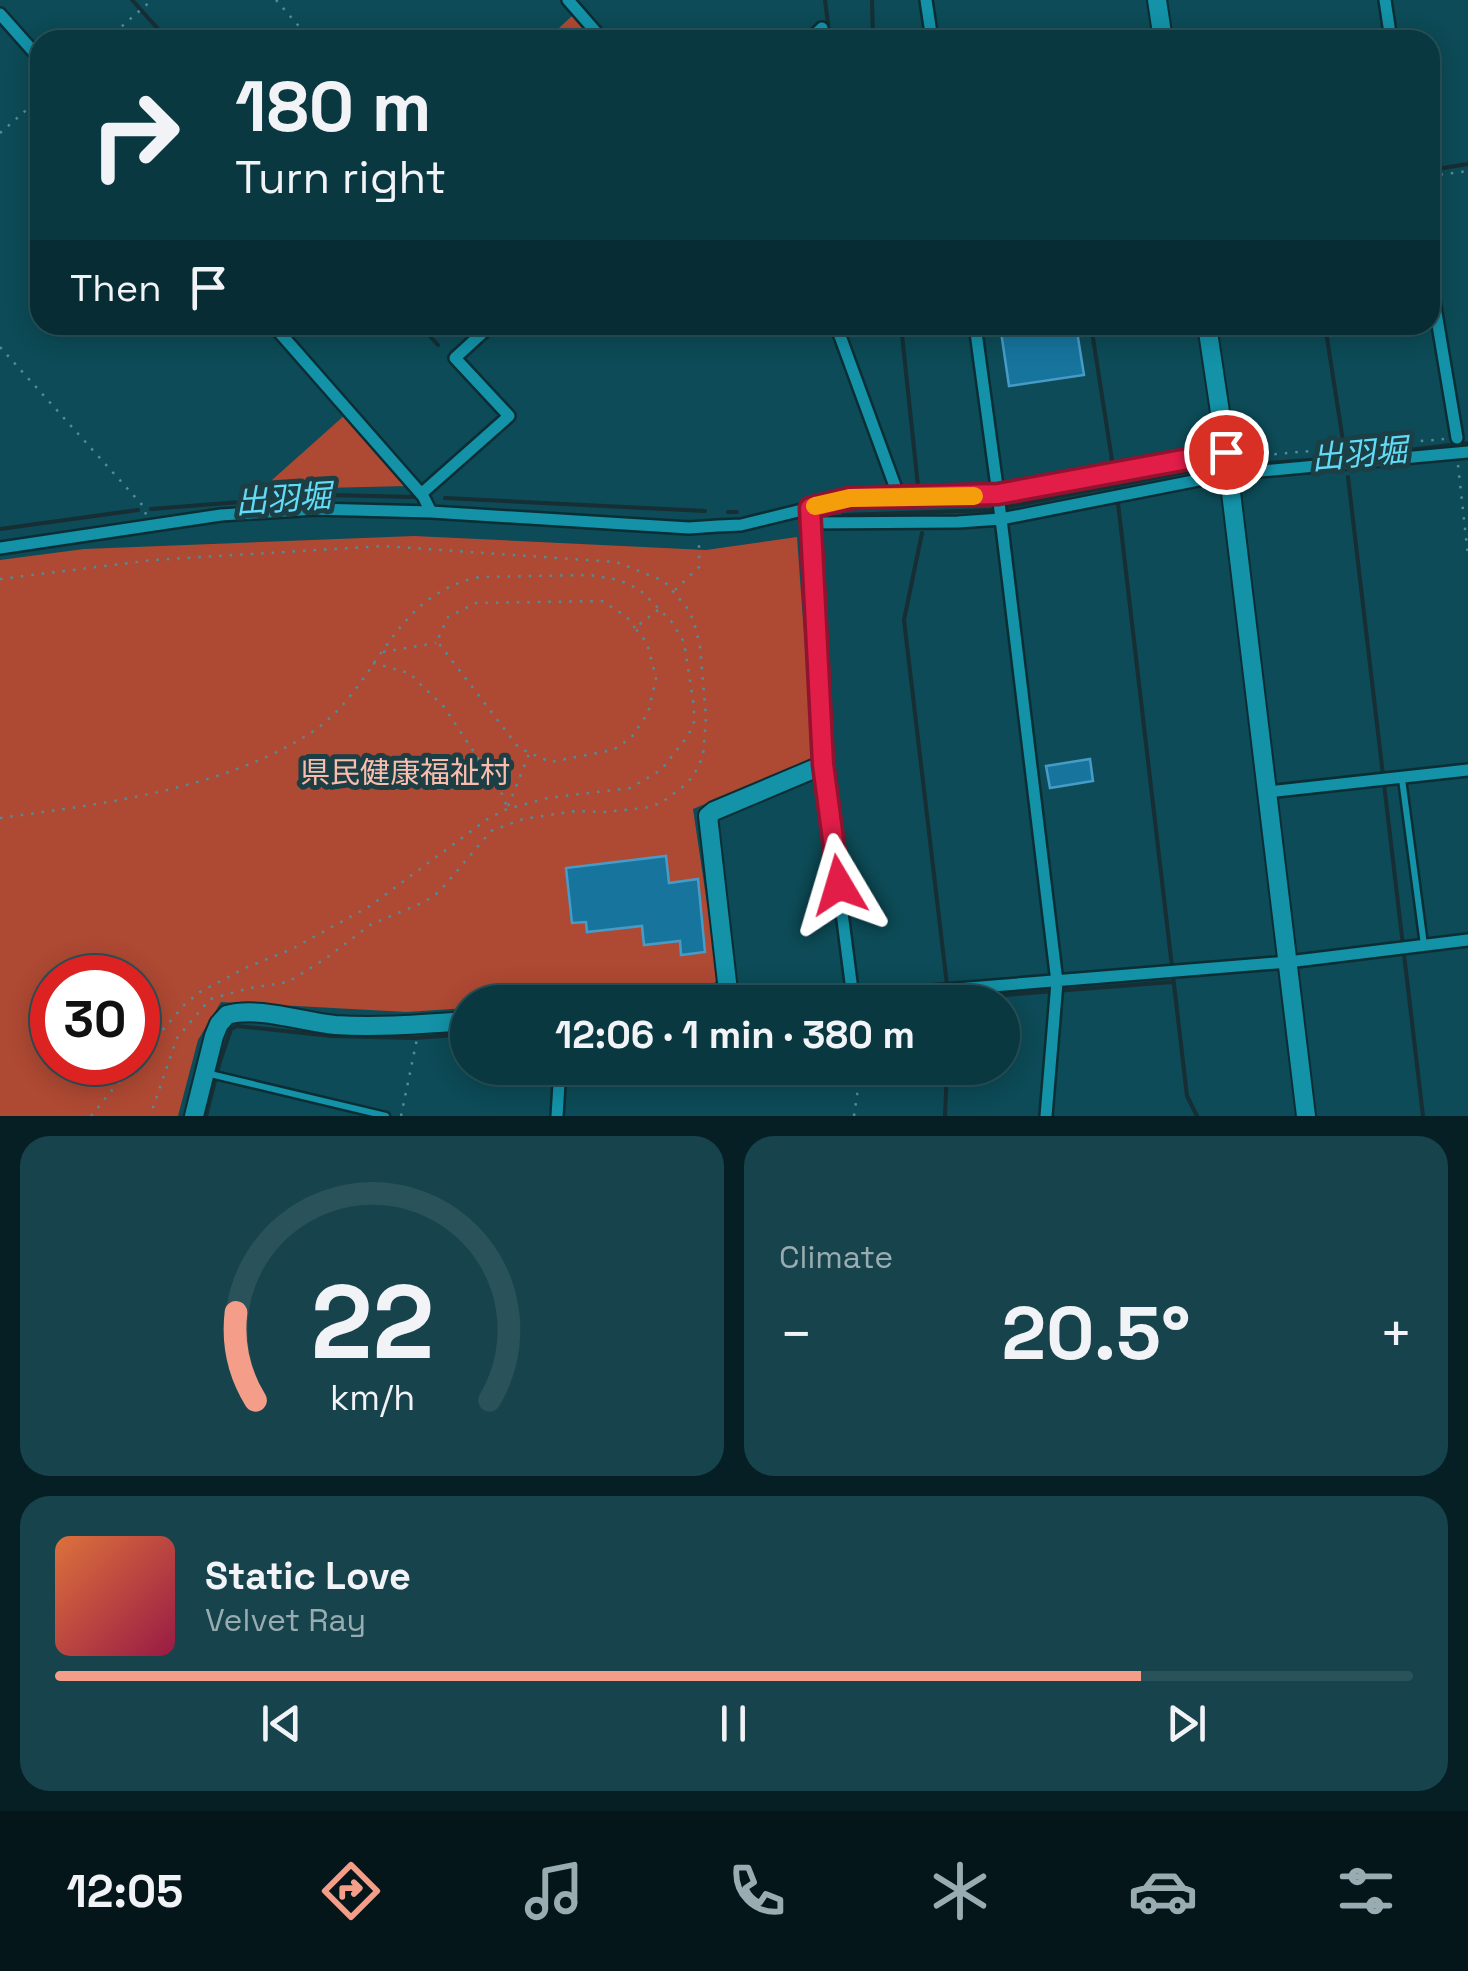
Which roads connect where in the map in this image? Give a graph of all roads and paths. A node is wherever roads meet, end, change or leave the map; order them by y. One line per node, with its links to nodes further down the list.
1 (152, 0): 8 (path)
2 (276, 0): 9 (path)
3 (568, 0): 10 (street)
4 (926, 0): 11 (street)
5 (1157, 0): 12 (street)
6 (1385, 0): 13 (street)
7 (0, 14): 14 (street)
8 (118, 30)
9 (302, 30)
10 (594, 30)
11 (930, 30)
12 (1162, 30)
13 (1390, 30)
14 (30, 48)
15 (30, 107): 16 (path)
16 (0, 133)
17 (1468, 171): 18 (path)
18 (1440, 175)
19 (282, 335): 29 (street)
20 (480, 335): 29 (street)
21 (840, 335): 31 (street)
22 (976, 335): 30 (street)
23 (1208, 335): 28 (street)
24 (1440, 335): 26 (street)
25 (0, 347): 35 (path)
26 (1457, 438): 28 (path)
27 (1462, 453): 28 (street); 38 (path)
28 (1227, 461): 30 (street); 34 (street); 50 (street)
29 (421, 494): 32 (street)
30 (998, 494): 31 (street); 34 (street)
31 (899, 497): 33 (street)
32 (431, 512): 35 (street); 36 (street)
33 (810, 515): 34 (street); 36 (street); 47 (street)
34 (1001, 519): 56 (street)
35 (149, 525): 37 (street)
36 (700, 527): 40 (path)
37 (0, 548)
38 (1468, 556)
39 (0, 579): 40 (path)
40 (674, 592): 68 (path)
41 (660, 609): 42 (path); 44 (path); 51 (path)
42 (635, 628): 46 (path); 46 (path)
43 (436, 643): 44 (path)
44 (380, 653): 45 (path)
45 (373, 663): 51 (path); 52 (path)
46 (529, 752): 51 (path)
47 (823, 764): 57 (street); 58 (street)
48 (1468, 770): 49 (street)
49 (1402, 778): 50 (street); 54 (lane)
50 (1267, 792): 55 (street)
51 (507, 808): 62 (path)
52 (0, 818)
53 (1468, 940): 54 (street)
54 (1425, 946): 55 (street)
55 (1288, 962): 56 (street); 75 (street)
56 (1057, 982): 59 (street); 74 (street)
57 (727, 985)
58 (851, 985)
59 (1019, 985)
60 (450, 1022): 61 (street)
61 (420, 1025): 63 (street); 71 (path)
62 (160, 1034)
63 (204, 1073): 69 (street); 70 (lane)
64 (116, 1085): 67 (path)
65 (559, 1085): 72 (street)
66 (859, 1085): 73 (path)
67 (91, 1116)
68 (150, 1116)
69 (194, 1116)
70 (386, 1116)
71 (401, 1116)
72 (558, 1116)
73 (854, 1116)
74 (1046, 1116)
75 (1306, 1116)

